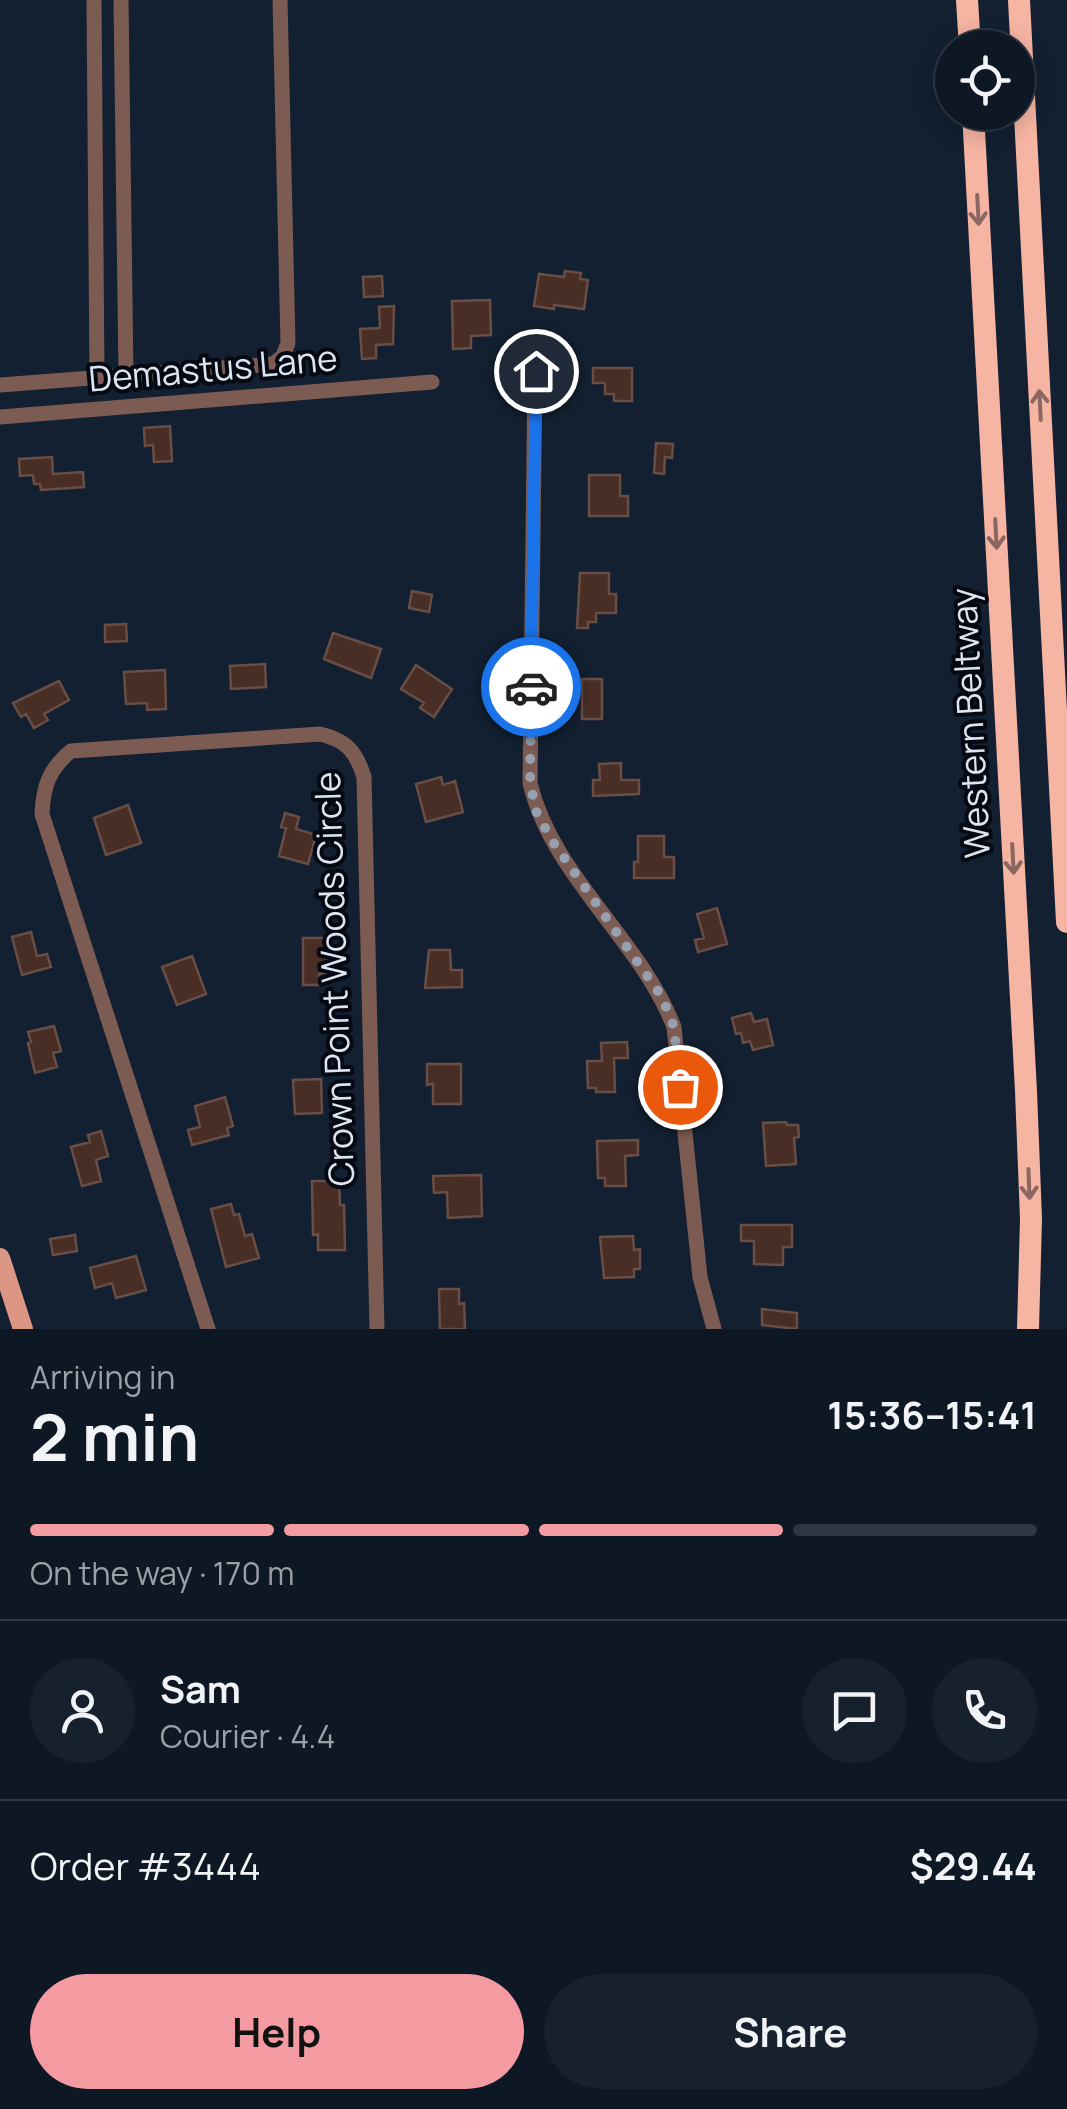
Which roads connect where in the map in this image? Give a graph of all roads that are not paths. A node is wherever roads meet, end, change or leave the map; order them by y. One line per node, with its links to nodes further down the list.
1 (94, 0): 10 (street)
2 (122, 0): 9 (street)
3 (280, 0): 9 (street)
4 (967, 0): 6 (highway)
5 (1019, 0): 14 (highway, one-way to 5)
6 (969, 30)
7 (974, 130): 20 (highway, Western Beltway, one-way to 20)
8 (536, 371): 19 (street)
9 (126, 375): 10 (street)
10 (97, 378): 12 (street)
11 (432, 382): 13 (street, Demastus Lane)
12 (0, 385)
13 (0, 417)
14 (1067, 922)
15 (0, 1258): 16 (main road)
16 (23, 1329)
17 (208, 1329): 18 (street, Crown Point Woods Circle)
18 (376, 1329)
19 (714, 1329)
20 (1028, 1329)

